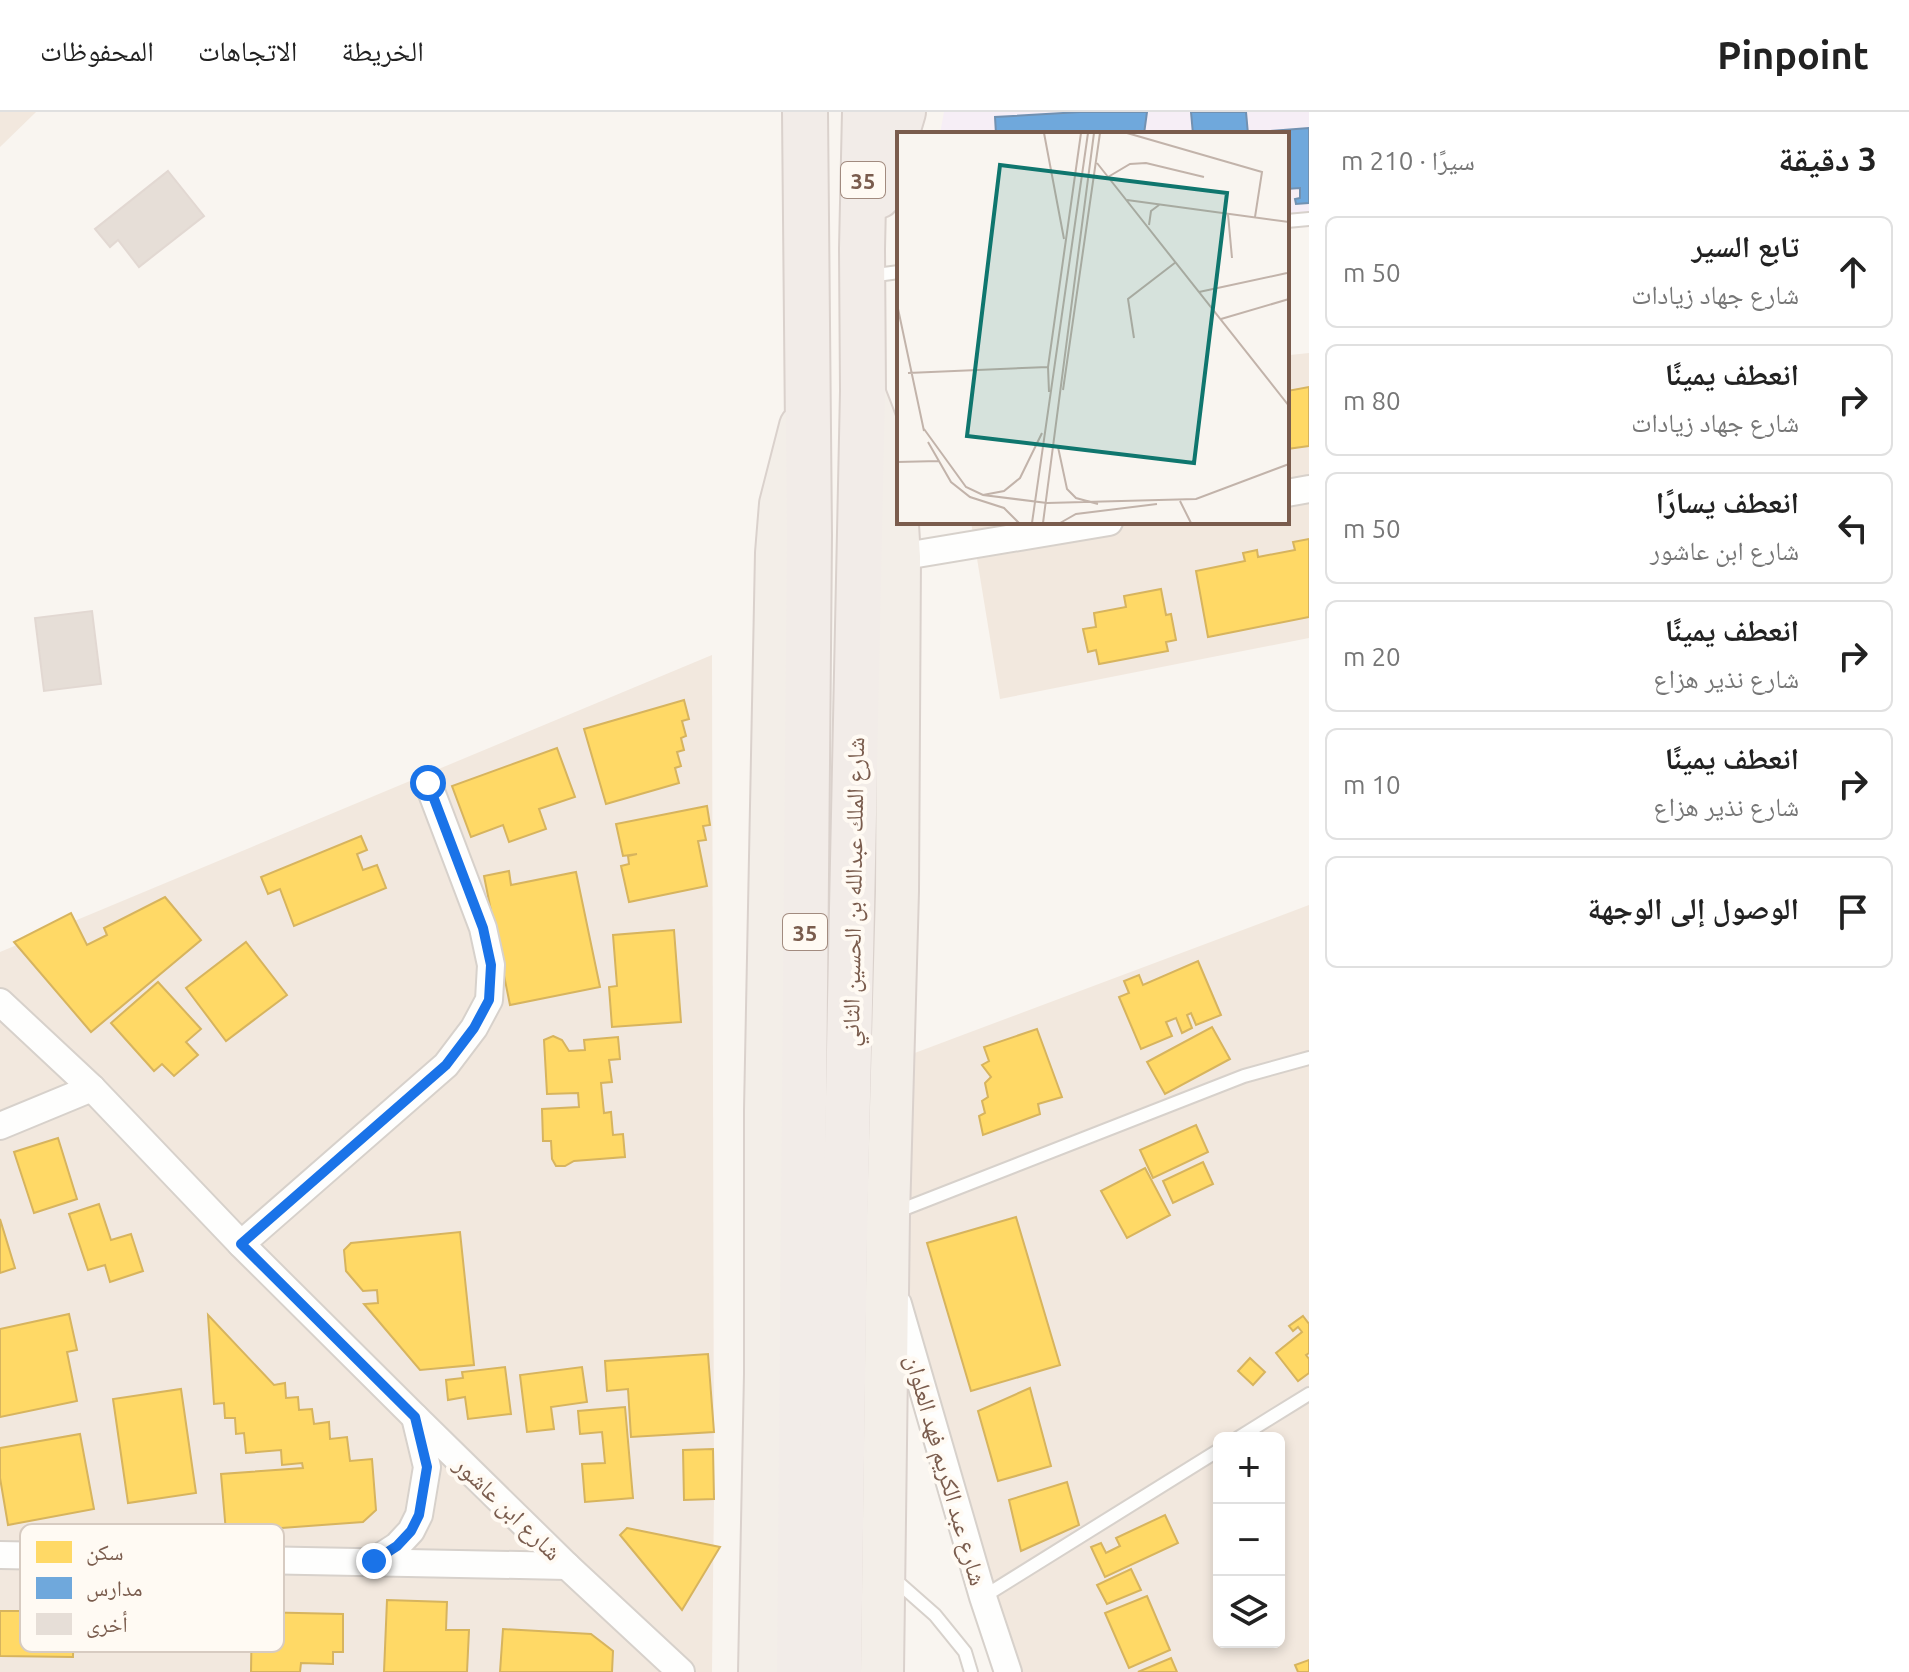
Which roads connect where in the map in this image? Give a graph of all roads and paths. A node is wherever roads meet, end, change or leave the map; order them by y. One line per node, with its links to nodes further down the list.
1 (784, 112): 7 (highway)
2 (805, 112): 7 (highway, شارع الملك عبدالله بن الحسين الثاني / 35)
3 (865, 112): 10 (highway, شارع الملك عبدالله بن الحسين الثاني / 35)
4 (903, 112): 5 (highway)
5 (899, 132)
6 (897, 144): 10 (highway)
7 (805, 191): 12 (highway, شارع الملك عبدالله بن الحسين الثاني / 35)
8 (1309, 219): 9 (lane)
9 (1289, 221)
10 (874, 266): 11 (highway, شارع الملك عبدالله بن الحسين الثاني / 35)
11 (863, 391): 16 (main road); 39 (highway, شارع الملك عبدالله بن الحسين الثاني / 35)
12 (807, 406): 37 (main road); 38 (highway, شارع الملك عبدالله بن الحسين الثاني / 35)
13 (1309, 489): 14 (street)
14 (1289, 493)
15 (1097, 524): 16 (street)
16 (899, 557): 22 (main road)
17 (428, 783): 23 (street)
18 (0, 1002): 20 (street, شارع ابن عاشور)
19 (1309, 1058): 22 (lane)
20 (92, 1088): 21 (street); 23 (street, شارع ابن عاشور)
21 (0, 1126)
22 (888, 1216): 24 (main road)
23 (241, 1244): 26 (street, شارع ابن عاشور)
24 (888, 1267): 34 (main road); 35 (street, شارع عبد الكريم فهد العلوان)
25 (1309, 1394): 27 (lane)
26 (415, 1417): 32 (street); 33 (street, شارع ابن عاشور)
27 (1248, 1432)
28 (1213, 1454): 35 (lane)
29 (0, 1555): 30 (street)
30 (20, 1555)
31 (284, 1560): 32 (street)
32 (374, 1561): 33 (street)
33 (567, 1566): 36 (street, شارع ابن عاشور)
34 (884, 1570): 40 (main road); 41 (lane)
35 (983, 1597): 42 (street, شارع عبد الكريم فهد العلوان)
36 (681, 1672)
37 (760, 1672)
38 (799, 1672)
39 (839, 1672)
40 (882, 1672)
41 (971, 1672)
42 (1008, 1672)

